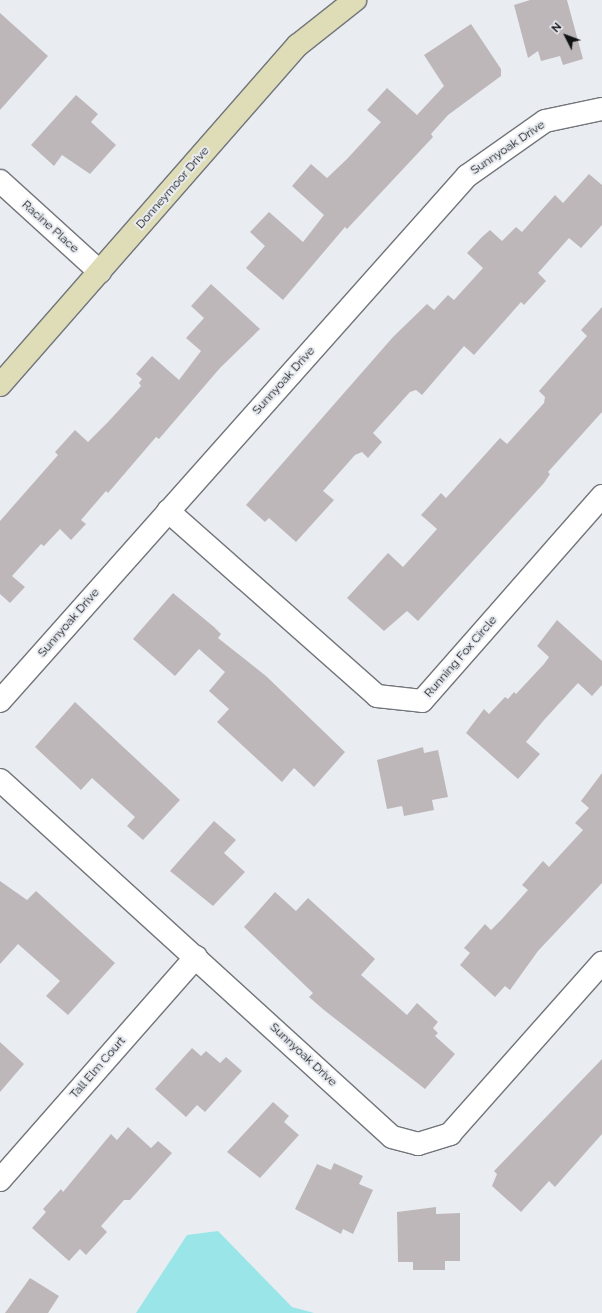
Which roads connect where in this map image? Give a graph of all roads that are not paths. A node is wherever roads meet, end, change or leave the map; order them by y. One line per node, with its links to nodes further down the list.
1 (355, 0): 4 (street, Donneymoor Drive)
2 (602, 109): 7 (street, Sunnyoak Drive)
3 (0, 181): 4 (street, Racine Place)
4 (100, 272): 5 (street, Donneymoor Drive)
5 (0, 385)
6 (602, 496): 7 (street, Running Fox Circle)
7 (168, 511): 8 (street, Sunnyoak Drive)
8 (0, 701)
9 (0, 780): 10 (street, Sunnyoak Drive)
10 (196, 956): 11 (street, Sunnyoak Drive); 12 (street, Tall Elm Court)
11 (602, 963)
12 (0, 1180)

